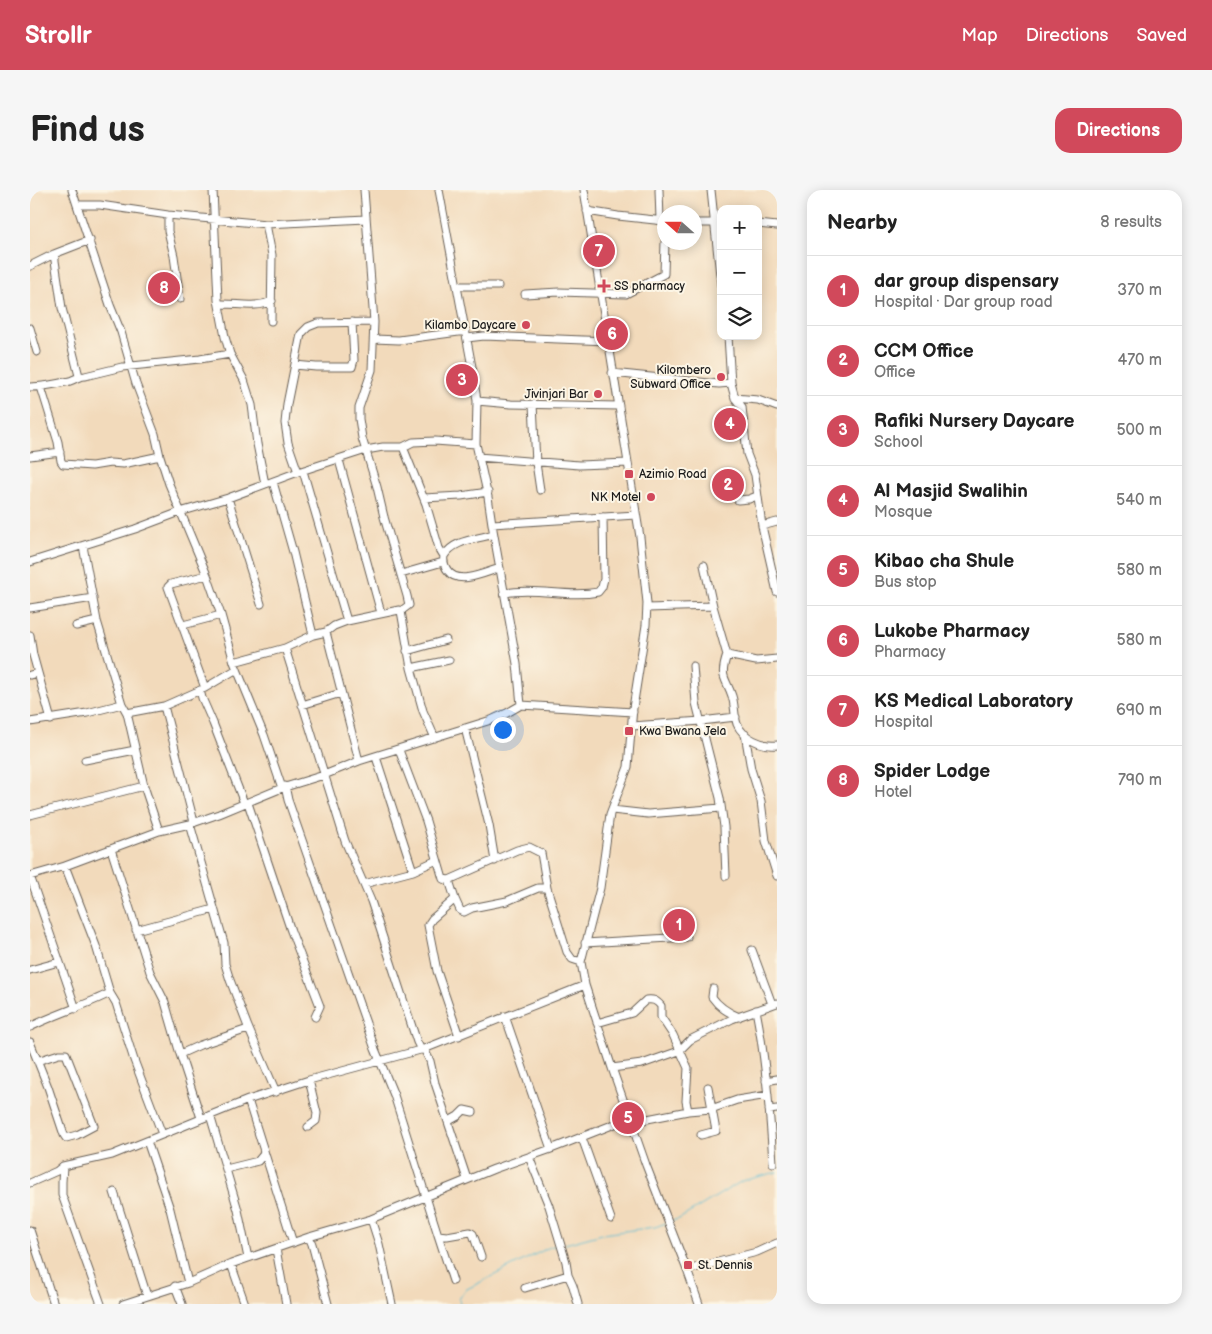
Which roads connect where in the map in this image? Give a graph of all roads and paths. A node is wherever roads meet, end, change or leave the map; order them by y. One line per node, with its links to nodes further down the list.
1 (72, 190): 8 (street)
2 (213, 190): 12 (street)
3 (364, 190): 13 (street)
4 (439, 190): 24 (street)
5 (584, 190): 10 (street)
6 (659, 190): 9 (street)
7 (711, 190): 16 (street)
8 (78, 205): 11 (street); 20 (street)
9 (661, 205)
10 (587, 211): 14 (street); 27 (street)
11 (168, 215): 12 (street); 28 (street)
12 (214, 218): 17 (street); 30 (street)
13 (366, 219): 17 (street); 33 (street)
14 (657, 219)
15 (702, 223): 16 (street)
16 (717, 223)
17 (266, 224): 29 (street)
18 (762, 224): 19 (street)
19 (777, 226)
20 (90, 240): 22 (street); 42 (street)
21 (665, 250): 27 (street)
22 (54, 254): 23 (street); 44 (street)
23 (30, 266)
24 (457, 286): 25 (street); 35 (street)
25 (498, 286)
26 (526, 294): 27 (street)
27 (600, 294): 37 (street)
28 (180, 299)
29 (272, 301): 30 (street); 31 (street)
30 (219, 304): 40 (street)
31 (271, 321)
32 (352, 322): 33 (street); 41 (street); 41 (street)
33 (374, 322): 36 (street)
34 (30, 328): 39 (street)
35 (466, 334): 36 (street); 37 (street); 49 (street)
36 (374, 339): 55 (street)
37 (608, 340): 43 (street)
38 (728, 340): 45 (street)
39 (37, 352)
40 (230, 354): 42 (street); 65 (street)
41 (295, 365): 63 (street)
42 (131, 366): 44 (street); 58 (street)
43 (612, 373): 45 (street); 51 (street)
44 (79, 376): 47 (street)
45 (731, 383): 48 (street)
46 (30, 387): 47 (street)
47 (41, 387): 56 (street)
48 (735, 398): 52 (street); 68 (street)
49 (477, 401): 50 (street); 53 (street)
50 (533, 404): 51 (street); 61 (street)
51 (619, 406): 62 (street)
52 (777, 407)
53 (476, 444): 54 (street); 59 (street)
54 (403, 446): 55 (street); 70 (street)
55 (366, 450): 60 (street); 84 (street)
56 (60, 452): 57 (street); 58 (street)
57 (30, 456)
58 (160, 456): 72 (street)
59 (478, 457): 61 (street); 67 (street)
60 (339, 460): 63 (street); 95 (street)
61 (536, 463): 62 (street); 66 (street)
62 (628, 463): 73 (street)
63 (300, 471): 64 (street); 98 (street)
64 (273, 482): 65 (street); 103 (street)
65 (265, 484): 69 (street)
66 (540, 490)
67 (488, 492): 70 (street); 76 (street)
68 (757, 496): 71 (street); 77 (street)
69 (228, 498): 72 (street); 90 (street)
70 (424, 498): 80 (street)
71 (738, 500)
72 (180, 512): 79 (street); 86 (street)
73 (636, 515): 74 (street); 93 (street)
74 (603, 517): 76 (street); 88 (street)
75 (777, 522): 77 (street)
76 (492, 524): 78 (street)
77 (762, 526): 85 (street)
78 (493, 534): 80 (street); 83 (street)
79 (83, 546): 81 (street); 89 (street)
80 (444, 559): 83 (street); 84 (street)
81 (30, 562)
82 (704, 565): 91 (street)
83 (500, 568): 88 (street)
84 (401, 574): 94 (street)
85 (775, 574): 87 (street)
86 (207, 575): 96 (street); 99 (street)
87 (777, 592)
88 (505, 593): 118 (street)
89 (93, 598): 92 (street); 97 (street)
90 (261, 604)
91 (713, 606): 93 (street); 108 (street)
92 (30, 608)
93 (647, 608): 121 (street)
94 (401, 611): 95 (street); 107 (street)
95 (381, 613): 98 (street)
96 (221, 615): 99 (street); 111 (street)
97 (97, 621): 100 (street); 117 (street)
98 (347, 621): 101 (street)
99 (183, 625): 115 (street)
100 (76, 626)
101 (326, 632): 103 (street); 116 (street)
102 (30, 635): 105 (street)
103 (313, 635): 106 (street)
104 (446, 640): 107 (street)
105 (31, 644): 114 (street)
106 (285, 648): 111 (street); 119 (street)
107 (407, 651): 113 (street)
108 (727, 655): 109 (street); 123 (street)
109 (777, 659)
110 (449, 660): 113 (street)
111 (236, 665): 115 (street); 139 (street)
112 (693, 666): 125 (street)
113 (411, 668): 130 (street)
114 (34, 674): 124 (street)
115 (203, 689): 120 (street); 140 (street)
116 (341, 693): 119 (street); 136 (street)
117 (122, 704): 122 (street); 124 (street)
118 (521, 704): 121 (street); 128 (street)
119 (302, 705): 137 (street)
120 (164, 706): 122 (street); 144 (street)
121 (633, 712): 127 (street)
122 (127, 713): 132 (street)
123 (736, 717): 125 (street); 129 (street)
124 (51, 720): 126 (street)
125 (702, 721): 127 (street); 141 (street)
126 (30, 722)
127 (632, 726): 142 (street)
128 (465, 728): 130 (street); 148 (street)
129 (745, 734): 131 (street); 153 (street)
130 (436, 738): 133 (street)
131 (777, 745)
132 (135, 750): 135 (street); 138 (street)
133 (399, 750): 134 (street); 147 (street)
134 (376, 757): 136 (street); 150 (street)
135 (84, 760)
136 (359, 761): 137 (street)
137 (324, 774): 139 (street); 155 (street)
138 (144, 786): 143 (street); 145 (street)
139 (283, 787): 140 (street); 184 (street)
140 (246, 803): 144 (street); 173 (street)
141 (721, 808): 142 (street); 152 (street)
142 (612, 810): 161 (street)
143 (30, 815)
144 (192, 823): 145 (street); 158 (street)
145 (159, 831): 146 (street)
146 (111, 849): 149 (street); 159 (street)
147 (437, 860): 150 (street); 154 (street)
148 (495, 860): 154 (street); 156 (street)
149 (65, 866): 151 (street); 168 (street)
150 (413, 871): 155 (street)
151 (30, 876): 163 (street)
152 (726, 876)
153 (777, 876)
154 (449, 880): 157 (street)
155 (364, 884): 180 (street)
156 (547, 888): 157 (street); 164 (street)
157 (455, 899): 178 (street)
158 (214, 909): 159 (street); 177 (street)
159 (136, 930): 182 (street)
160 (686, 937): 161 (street)
161 (585, 943): 164 (street)
162 (752, 950): 169 (street)
163 (59, 962): 165 (street); 170 (street)
164 (581, 962): 166 (street)
165 (30, 970)
166 (585, 985): 172 (street); 175 (street)
167 (713, 989): 174 (street)
168 (110, 993): 170 (street); 202 (street)
169 (774, 1004): 171 (street)
170 (76, 1009): 176 (street)
171 (756, 1010): 174 (street); 188 (street)
172 (506, 1016): 178 (street); 206 (street)
173 (314, 1017)
174 (738, 1017): 181 (street)
175 (597, 1023): 181 (street); 185 (street)
176 (30, 1027)
177 (248, 1029): 182 (street); 190 (street)
178 (459, 1036): 180 (street)
179 (30, 1042): 183 (street)
180 (423, 1049): 184 (street); 200 (street)
181 (679, 1051): 185 (street); 195 (street)
182 (180, 1054): 198 (street)
183 (37, 1061): 183 (street)
184 (380, 1062): 187 (street); 218 (street)
185 (612, 1068): 199 (street)
186 (777, 1079): 188 (street)
187 (309, 1080): 190 (street); 201 (street)
188 (766, 1081): 191 (street)
189 (708, 1087): 193 (street)
190 (276, 1092): 192 (street)
191 (768, 1095): 193 (street); 194 (street)
192 (248, 1100): 197 (street); 207 (street)
193 (711, 1109): 195 (street); 203 (street)
194 (773, 1109): 208 (street)
195 (688, 1111): 199 (street)
196 (473, 1112): 200 (street)
197 (210, 1115): 198 (street); 214 (street)
198 (201, 1118): 202 (street)
199 (631, 1120): 204 (street); 230 (street)
200 (449, 1121): 215 (street)
201 (308, 1127)
202 (162, 1134): 205 (street)
203 (701, 1135)
204 (582, 1138): 206 (street); 220 (street)
205 (147, 1141): 213 (street); 233 (street)
206 (551, 1149): 209 (street)
207 (264, 1150): 210 (street); 211 (street)
208 (775, 1150): 212 (street)
209 (529, 1157): 215 (street); 231 (street)
210 (251, 1163): 211 (street); 214 (street)
211 (268, 1163): 224 (street)
212 (773, 1163)
213 (64, 1166): 216 (street); 238 (street)
214 (226, 1169): 227 (street)
215 (467, 1179): 218 (street)
216 (30, 1183)
217 (114, 1192): 236 (street)
218 (426, 1197): 219 (street); 222 (street)
219 (371, 1219): 223 (street); 244 (street)
220 (611, 1219)
221 (30, 1230): 237 (street)
222 (438, 1235): 228 (street); 232 (street)
223 (309, 1237): 224 (street); 243 (street)
224 (293, 1243): 226 (street)
225 (777, 1243): 230 (street)
226 (276, 1249): 227 (street); 242 (street)
227 (248, 1258): 229 (street)
228 (481, 1258)
229 (231, 1264): 233 (street); 241 (street)
230 (688, 1270): 246 (street)
231 (568, 1275): 235 (street); 245 (street)
232 (453, 1280)
233 (188, 1283): 234 (street)
234 (175, 1286): 236 (street); 240 (street)
235 (525, 1288)
236 (148, 1296): 239 (street)
237 (54, 1304)
238 (101, 1304)
239 (123, 1304)
240 (182, 1304)
241 (245, 1304)
242 (286, 1304)
243 (328, 1304)
244 (392, 1304)
245 (578, 1304)
246 (699, 1304)

